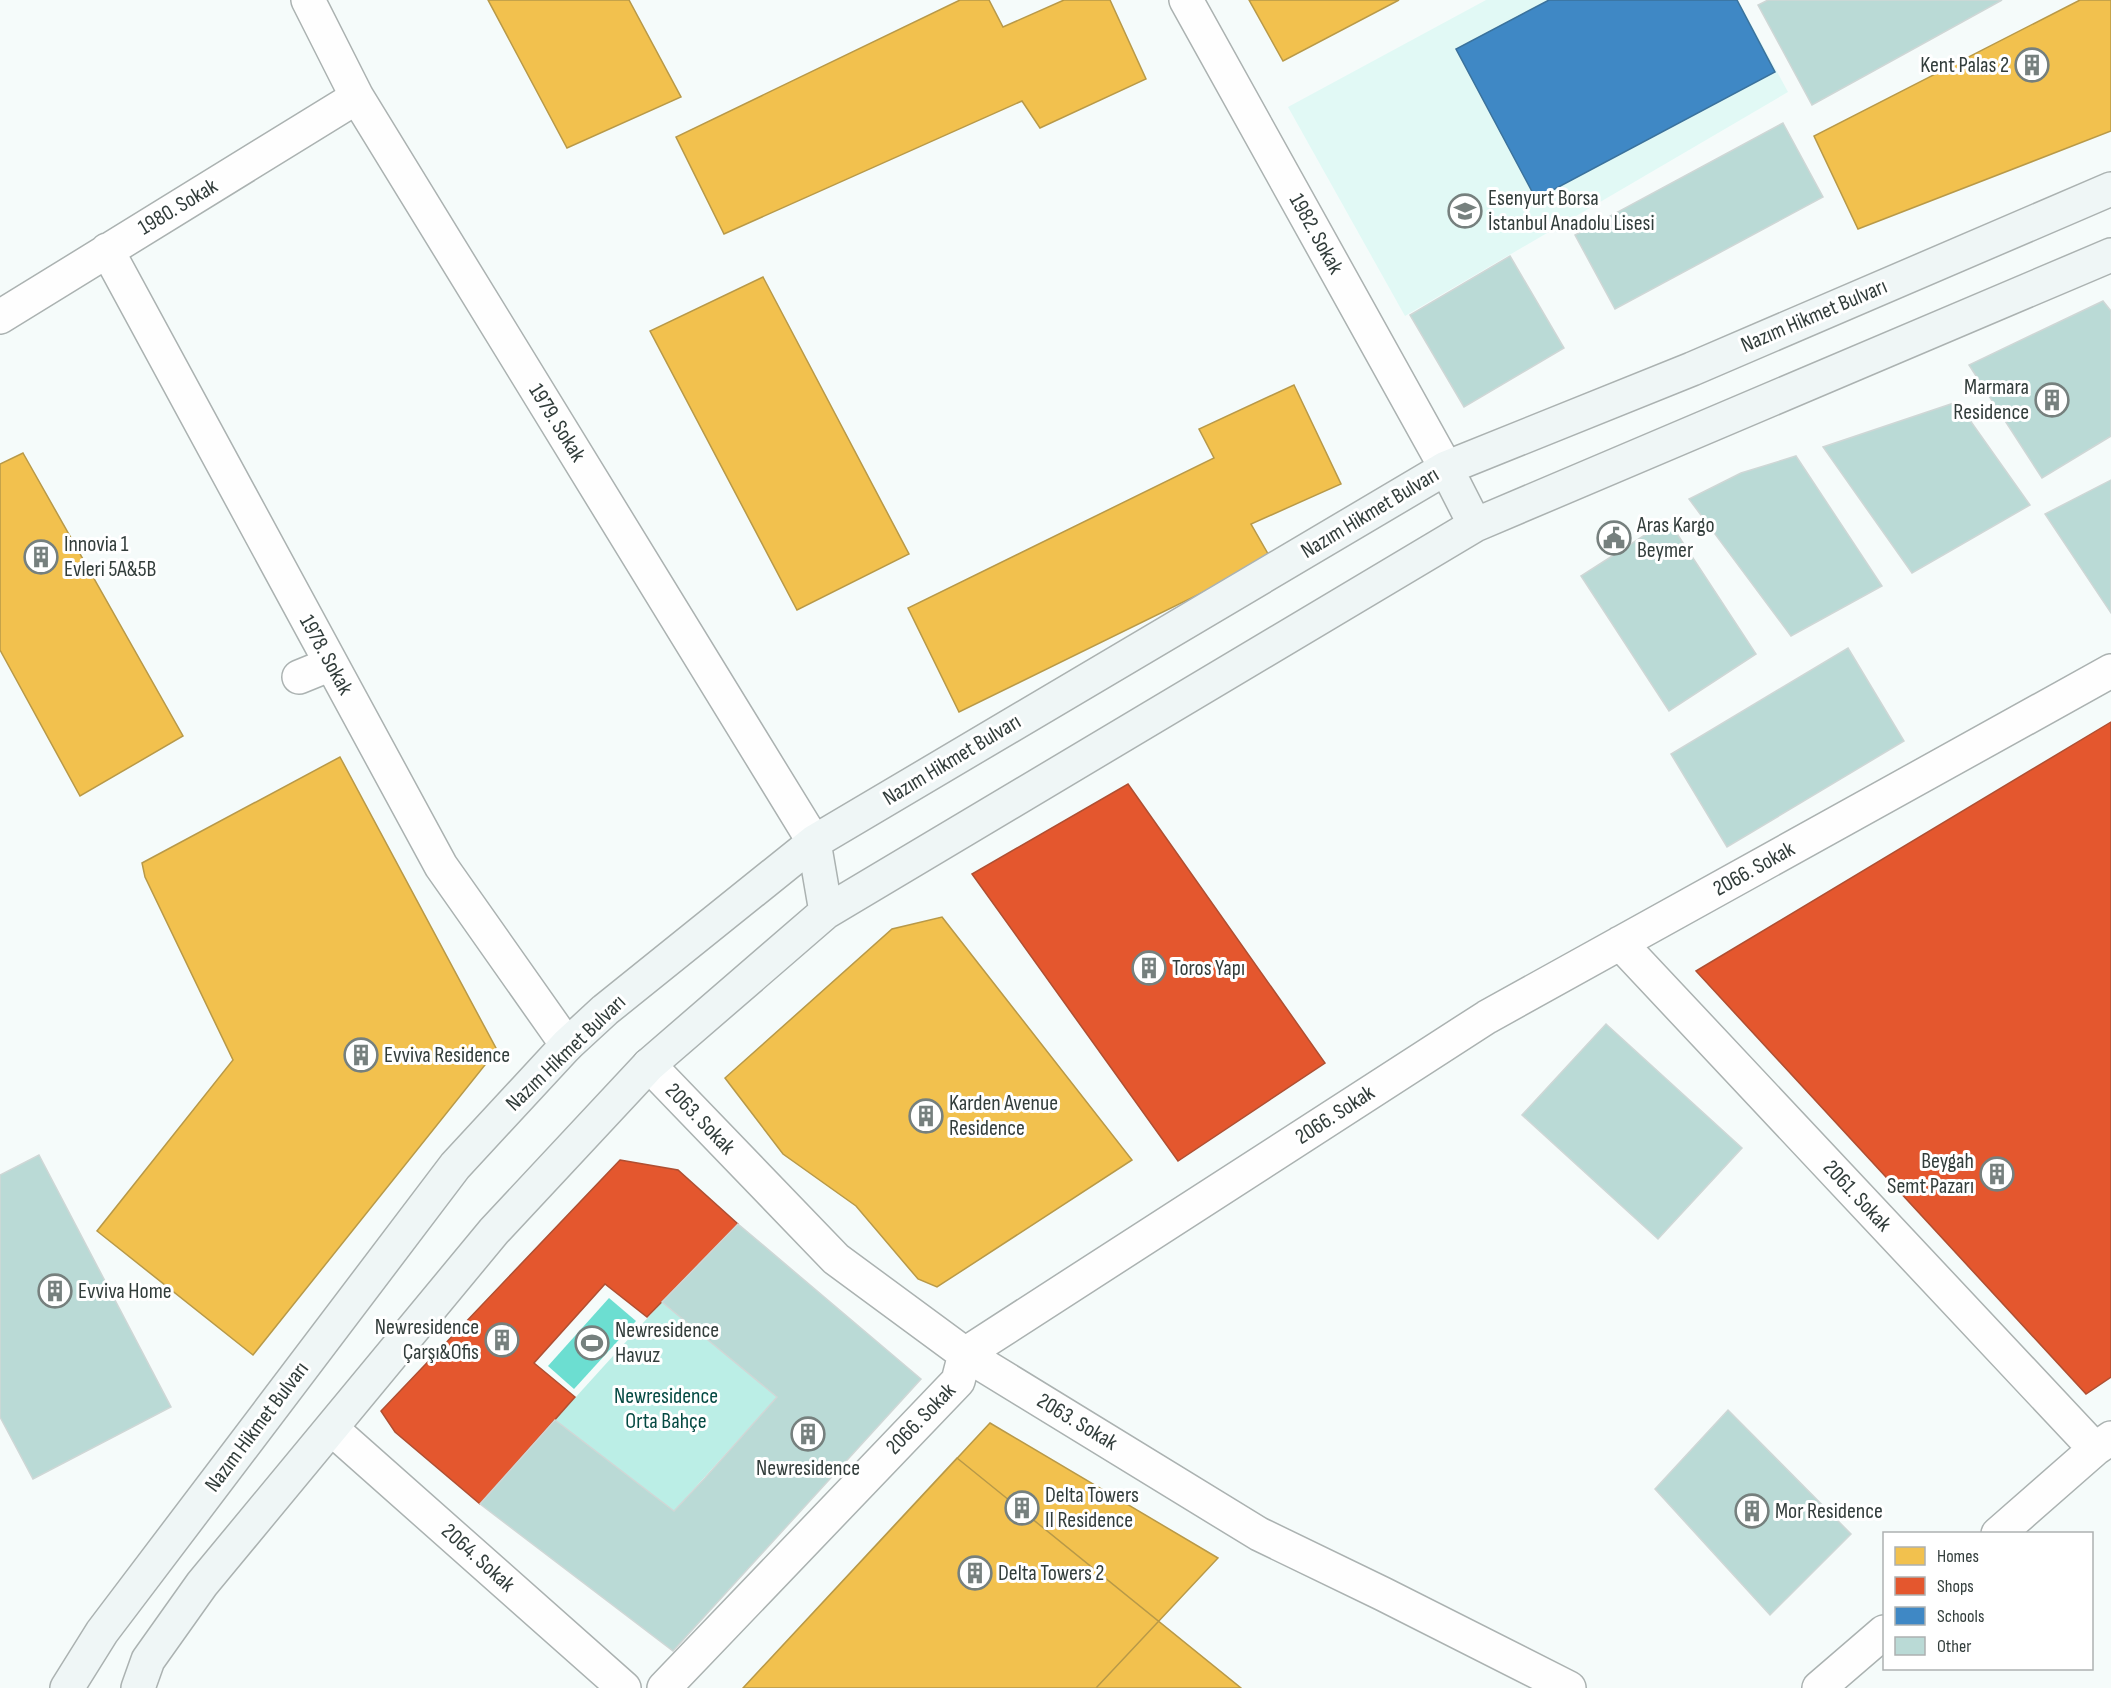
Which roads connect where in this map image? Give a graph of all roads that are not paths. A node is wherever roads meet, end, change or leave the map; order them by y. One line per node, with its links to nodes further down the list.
1 (308, 0): 3 (street, 1979. Sokak)
2 (1186, 0): 8 (street, 1982. Sokak)
3 (357, 97): 5 (street, 1980. Sokak); 13 (street, 1979. Sokak)
4 (2111, 189): 8 (main road, Nazım Hikmet Bulvarı)
5 (107, 250): 7 (street, 1980. Sokak); 10 (street, 1978. Sokak)
6 (2111, 255): 9 (main road)
7 (0, 317)
8 (1446, 468): 9 (main road); 13 (main road, Nazım Hikmet Bulvarı)
9 (1475, 525): 14 (main road)
10 (331, 664): 12 (street); 16 (street, 1978. Sokak)
11 (2111, 671): 15 (street, 2066. Sokak)
12 (299, 677)
13 (814, 842): 14 (main road); 16 (main road, Nazım Hikmet Bulvarı)
14 (826, 912): 17 (main road)
15 (1620, 943): 18 (street, 2066. Sokak); 20 (street, 2061. Sokak)
16 (567, 1045): 23 (main road, Nazım Hikmet Bulvarı)
17 (649, 1065): 18 (street, 2063. Sokak); 19 (main road)
18 (965, 1354): 26 (street, 2066. Sokak); 27 (street, 2063. Sokak)
19 (332, 1429): 24 (main road); 25 (street, 2064. Sokak)
20 (2103, 1444): 21 (street)
21 (1999, 1532)
22 (1883, 1633): 28 (street)
23 (67, 1688)
24 (138, 1688)
25 (624, 1688)
26 (664, 1688)
27 (1569, 1688)
28 (1819, 1688)

